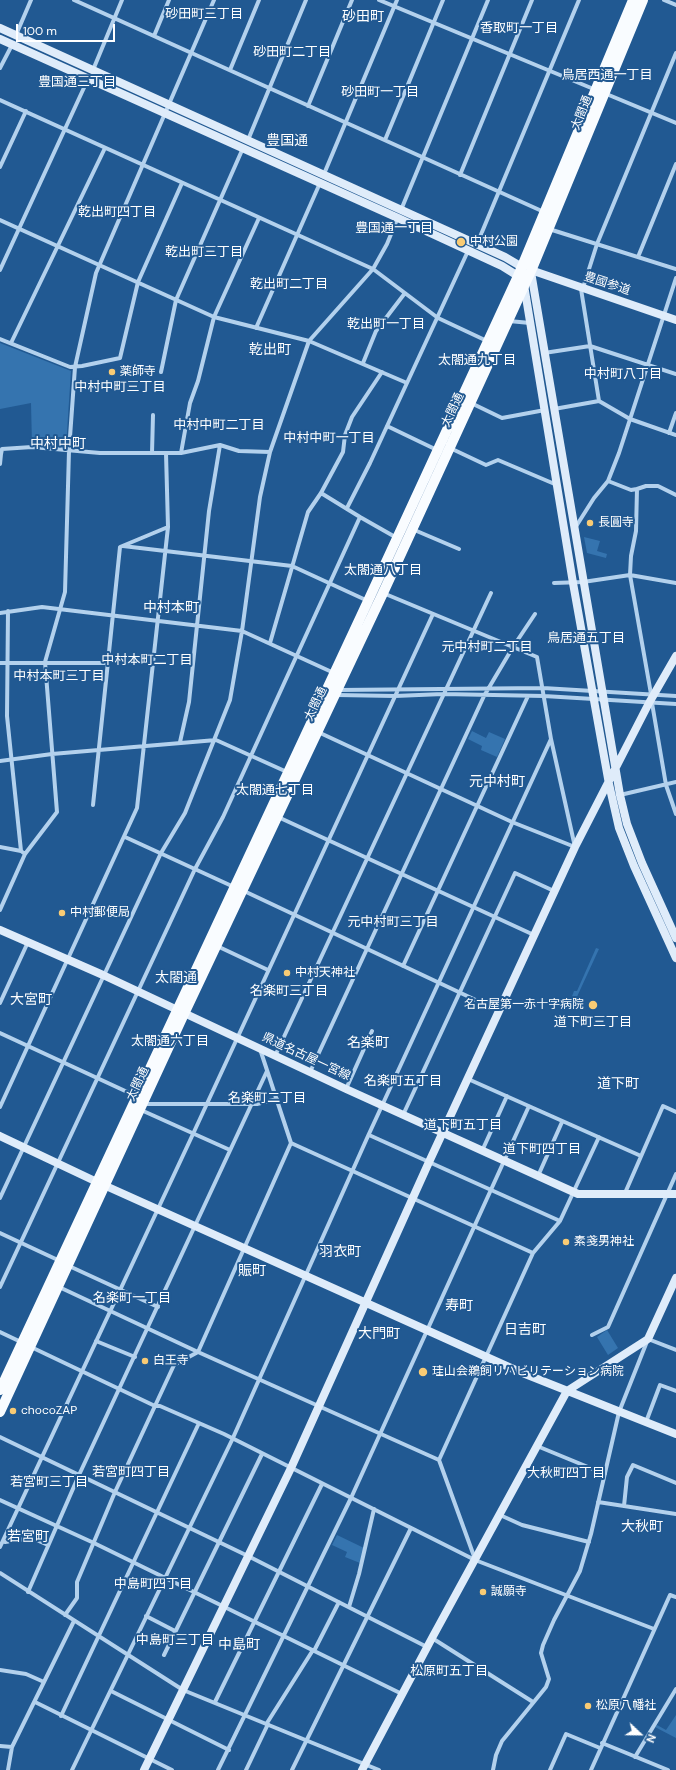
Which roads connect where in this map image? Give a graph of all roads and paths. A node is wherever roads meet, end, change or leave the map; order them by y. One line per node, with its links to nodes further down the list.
1 (31, 0): 23 (street)
2 (76, 0): 20 (street)
3 (122, 0): 20 (street)
4 (169, 0): 24 (street)
5 (214, 0): 28 (street)
6 (259, 0): 33 (street)
7 (306, 0): 36 (street)
8 (352, 0): 40 (street)
9 (379, 0): 19 (street)
10 (397, 0): 19 (street)
11 (443, 0): 21 (street)
12 (488, 0): 25 (street)
13 (532, 0): 30 (street)
14 (579, 0): 34 (street)
15 (633, 0): 37 (main road, 太閤通)
16 (643, 0): 37 (main road, 太閤通)
17 (664, 0): 18 (street)
18 (676, 5)
19 (394, 6): 21 (street); 44 (street)
20 (115, 18): 24 (street); 32 (street)
21 (434, 22): 25 (street); 48 (street)
22 (0, 28): 23 (street)
23 (16, 35): 32 (street)
24 (154, 36): 28 (street)
25 (472, 38): 30 (street); 51 (street)
26 (0, 39): 27 (street)
27 (12, 44): 31 (street); 35 (street)
28 (192, 53): 33 (street); 39 (street)
29 (676, 53): 42 (street)
30 (510, 54): 34 (street); 56 (street)
31 (0, 68)
32 (93, 70): 39 (street)
33 (230, 70): 36 (street)
34 (549, 70): 37 (street); 59 (street)
35 (89, 78): 43 (street); 46 (street)
36 (270, 88): 40 (street); 47 (street)
37 (600, 91): 42 (street); 62 (main road, 太閤通); 67 (main road, 太閤通)
38 (0, 100): 41 (street)
39 (170, 104): 43 (street); 47 (street)
40 (308, 106): 44 (street)
41 (26, 111): 46 (street); 54 (street)
42 (651, 112): 45 (street); 70 (street)
43 (166, 113): 50 (street); 53 (street)
44 (346, 123): 48 (street); 55 (street)
45 (676, 123)
46 (66, 129): 49 (street); 66 (street)
47 (248, 140): 55 (street)
48 (385, 140): 51 (street)
49 (105, 148): 53 (street); 71 (street)
50 (243, 148): 58 (street); 60 (street)
51 (423, 158): 56 (street); 61 (street)
52 (676, 164): 73 (street)
53 (143, 165): 57 (street); 74 (street)
54 (0, 168)
55 (324, 174): 61 (street)
56 (460, 174): 59 (street)
57 (182, 183): 60 (street); 80 (street)
58 (320, 183): 64 (street); 68 (street)
59 (498, 192): 62 (street); 69 (street)
60 (220, 200): 63 (street); 84 (street)
61 (401, 210): 64 (street); 69 (street)
62 (544, 212): 78 (main road, 太閤通)
63 (259, 218): 68 (street); 86 (street)
64 (398, 218): 72 (street); 75 (street)
65 (0, 220): 66 (street)
66 (19, 229): 71 (street); 77 (street)
67 (548, 229): 70 (street); 78 (main road, 太閤通)
68 (297, 235): 75 (street); 91 (street)
69 (477, 244): 78 (street)
70 (597, 244): 73 (street); 82 (street)
71 (58, 246): 74 (street); 95 (street)
72 (468, 252): 78 (street); 87 (street)
73 (638, 257): 76 (street)
74 (99, 265): 80 (street); 100 (street)
75 (373, 269): 83 (street); 93 (street)
76 (676, 269)
77 (0, 270)
78 (523, 271): 81 (main road, 太閤通); 82 (street, 豊國参道); 94 (main road, 太閤通); 97 (street)
79 (676, 278): 85 (street)
80 (138, 282): 84 (street); 100 (street)
81 (524, 286): 89 (main road, 太閤通); 90 (street)
82 (582, 289): 85 (street, 豊國参道); 96 (street)
83 (405, 293): 87 (street); 98 (street)
84 (176, 300): 86 (street); 101 (street)
85 (663, 316): 88 (street, 豊國参道); 99 (street)
86 (214, 317): 91 (street); 122 (street)
87 (438, 318): 94 (street); 104 (street)
88 (676, 320)
89 (508, 321): 90 (street); 106 (main road, 太閤通)
90 (530, 323): 108 (street)
91 (256, 328): 93 (street)
92 (0, 339): 95 (street)
93 (308, 341): 98 (street); 119 (street)
94 (488, 341): 117 (main road, 太閤通)
95 (11, 343): 100 (street)
96 (590, 346): 97 (street); 99 (street); 105 (street)
97 (544, 353): 107 (street)
98 (363, 363): 102 (street)
99 (647, 364): 103 (street); 111 (street)
100 (75, 367): 118 (street)
101 (161, 372)
102 (382, 372): 104 (street); 128 (street)
103 (676, 374)
104 (407, 383): 112 (street)
105 (599, 401): 107 (street); 111 (street)
106 (470, 403): 108 (street); 116 (main road, 太閤通)
107 (554, 409): 134 (street)
108 (545, 410): 126 (street)
109 (676, 413): 113 (street)
110 (153, 415): 120 (street)
111 (630, 419): 113 (street); 125 (street)
112 (388, 426): 117 (street); 130 (street)
113 (670, 433): 114 (street)
114 (676, 435)
115 (220, 445): 119 (street); 122 (street); 139 (street)
116 (450, 448): 117 (street); 126 (street); 133 (main road, 太閤通)
117 (438, 450): 135 (main road, 太閤通)
118 (69, 451): 120 (street); 123 (street); 151 (street)
119 (270, 452): 140 (street)
120 (152, 453): 121 (street)
121 (166, 453): 122 (street); 132 (street)
122 (181, 453)
123 (1, 454): 124 (street)
124 (0, 464)
125 (608, 481): 127 (street); 134 (street)
126 (558, 485): 143 (street)
127 (637, 489): 129 (street); 142 (street)
128 (322, 493): 130 (street); 141 (street)
129 (676, 495)
130 (347, 508): 131 (street)
131 (360, 517): 135 (street); 145 (street)
132 (168, 526): 136 (street); 138 (street)
133 (412, 529): 137 (street); 148 (main road, 太閤通)
134 (575, 529): 144 (street)
135 (397, 538): 150 (main road, 太閤通)
136 (122, 546): 138 (street); 156 (street)
137 (459, 549)
138 (164, 551): 139 (street); 157 (street)
139 (205, 556): 140 (street); 158 (street)
140 (251, 561): 141 (street); 160 (street)
141 (292, 566): 145 (street); 161 (street)
142 (630, 575): 144 (street); 147 (street); 176 (street)
143 (574, 582): 144 (street); 146 (street); 177 (street)
144 (583, 582): 177 (street)
145 (330, 583): 150 (street); 163 (street)
146 (554, 583)
147 (676, 583)
148 (383, 592): 154 (street); 169 (main road, 太閤通)
149 (491, 593): 159 (street)
150 (368, 601): 169 (main road, 太閤通)
151 (60, 610): 152 (street); 156 (street); 166 (street)
152 (8, 611): 153 (street); 165 (street)
153 (0, 612)
154 (434, 614): 159 (street); 170 (street)
155 (534, 614): 162 (street)
156 (112, 616): 157 (street); 168 (street)
157 (158, 621): 158 (street); 189 (street)
158 (197, 626): 160 (street); 188 (street)
159 (473, 630): 162 (street); 171 (street)
160 (242, 631): 161 (street); 187 (street)
161 (270, 643): 163 (street)
162 (513, 647): 172 (street); 173 (street)
163 (296, 656): 169 (street); 192 (street)
164 (676, 656): 176 (street)
165 (7, 662): 166 (street); 167 (street); 194 (street)
166 (45, 662): 168 (street); 191 (street)
167 (0, 663)
168 (108, 663): 190 (street)
169 (339, 675): 174 (main road, 太閤通); 197 (main road, 太閤通)
170 (399, 688): 171 (street); 174 (street); 178 (street)
171 (446, 688): 172 (street); 175 (street)
172 (489, 688): 173 (street); 179 (street)
173 (543, 688): 177 (street); 181 (street)
174 (336, 692): 178 (street); 185 (main road, 太閤通)
175 (443, 694): 178 (street); 179 (street); 198 (street)
176 (653, 694): 177 (street); 182 (street); 183 (street)
177 (598, 695): 181 (street); 183 (street); 196 (street); 200 (street)
178 (395, 696): 193 (street)
179 (484, 696): 180 (street); 202 (street)
180 (528, 696): 181 (street); 205 (street)
181 (544, 696): 186 (street)
182 (676, 696)
183 (650, 703): 184 (street); 196 (street); 201 (street)
184 (676, 704)
185 (318, 732): 193 (street); 207 (main road, 太閤通)
186 (551, 738): 208 (street); 212 (street)
187 (216, 740): 188 (street); 192 (street); 214 (street)
188 (180, 742): 189 (street)
189 (144, 746): 190 (street); 209 (street)
190 (99, 751): 191 (street); 204 (street)
191 (52, 754): 194 (street); 213 (street)
192 (251, 755): 197 (street); 216 (street)
193 (368, 755): 198 (street); 210 (street)
194 (11, 760): 195 (street); 213 (street)
195 (0, 761)
196 (615, 769): 200 (street); 203 (street)
197 (288, 772): 218 (main road, 太閤通)
198 (407, 773): 202 (street); 215 (street)
199 (676, 782): 201 (street)
200 (609, 784): 212 (street); 232 (street)
201 (666, 785): 203 (street); 206 (street)
202 (441, 789): 205 (street); 217 (street)
203 (620, 794): 228 (street)
204 (93, 805)
205 (477, 806): 208 (street); 219 (street)
206 (676, 814)
207 (278, 817): 210 (street); 218 (main road, 太閤通)
208 (512, 822): 212 (street); 221 (street)
209 (125, 837): 214 (street); 233 (street)
210 (329, 840): 215 (street); 223 (street)
211 (0, 847): 213 (street)
212 (575, 847): 220 (street)
213 (23, 852): 222 (street)
214 (161, 853): 216 (street); 236 (street)
215 (367, 858): 217 (street); 226 (street)
216 (195, 869): 218 (street); 238 (street)
217 (402, 874): 219 (street); 231 (street)
218 (239, 889): 223 (street); 230 (main road, 太閤通); 242 (main road, 太閤通)
219 (438, 891): 221 (street); 234 (street)
220 (555, 891): 224 (street); 227 (street)
221 (473, 907): 224 (street); 237 (street)
222 (0, 910)
223 (294, 915): 226 (street); 235 (street)
224 (494, 917): 227 (street); 239 (street)
225 (0, 930): 229 (street, 県道名古屋一宮線)
226 (332, 933): 231 (street); 248 (street)
227 (534, 936): 241 (street)
228 (676, 938)
229 (29, 942): 233 (street, 県道名古屋一宮線); 240 (street)
230 (217, 946): 235 (street); 242 (main road, 太閤通)
231 (367, 949): 234 (street); 251 (street)
232 (676, 958)
233 (68, 959): 236 (street, 県道名古屋一宮線); 246 (street)
234 (403, 966): 237 (street)
235 (268, 970): 245 (street)
236 (103, 975): 238 (street, 県道名古屋一宮線); 249 (street)
237 (438, 983): 239 (street); 260 (street)
238 (137, 991): 242 (street, 県道名古屋一宮線); 252 (street)
239 (459, 993): 241 (street); 265 (street)
240 (0, 1003)
241 (499, 1011): 253 (street)
242 (180, 1012): 245 (street, 県道名古屋一宮線); 255 (main road, 太閤通); 262 (main road, 太閤通)
243 (372, 1031): 254 (street)
244 (0, 1033): 246 (street)
245 (237, 1038): 247 (street, 県道名古屋一宮線); 258 (street)
246 (29, 1046): 249 (street); 263 (street)
247 (260, 1049): 248 (street, 県道名古屋一宮線); 250 (street)
248 (275, 1056): 251 (street, 県道名古屋一宮線)
249 (63, 1062): 252 (street); 273 (street)
250 (268, 1071): 257 (street); 259 (street)
251 (310, 1072): 254 (street, 県道名古屋一宮線)
252 (97, 1078): 255 (street); 279 (street)
253 (468, 1079): 256 (street); 267 (street)
254 (346, 1089): 260 (street, 県道名古屋一宮線)
255 (136, 1096): 283 (main road, 太閤通)
256 (507, 1096): 261 (street); 275 (street)
257 (277, 1099): 259 (street); 272 (street)
258 (207, 1104): 259 (street); 262 (street); 268 (street)
259 (252, 1104): 274 (street)
260 (382, 1105): 265 (street, 県道名古屋一宮線); 269 (street)
261 (528, 1106): 266 (street); 277 (street)
262 (142, 1107): 268 (street); 283 (main road, 太閤通)
263 (0, 1108)
264 (676, 1112): 276 (street)
265 (403, 1115): 267 (street, 県道名古屋一宮線)
266 (562, 1122): 271 (street); 282 (street)
267 (443, 1133): 275 (street, 県道名古屋一宮線); 278 (street)
268 (193, 1134): 274 (street); 291 (street)
269 (369, 1135): 278 (street); 280 (street)
270 (0, 1136): 273 (street)
271 (599, 1137): 276 (street); 285 (street)
272 (291, 1143): 280 (street); 297 (street)
273 (23, 1147): 279 (street); 289 (street)
274 (230, 1150): 293 (street)
275 (482, 1151): 277 (street, 県道名古屋一宮線)
276 (641, 1156): 286 (street)
277 (503, 1160): 282 (street, 県道名古屋一宮線); 284 (street)
278 (430, 1162): 284 (street); 290 (street)
279 (58, 1163): 283 (street); 296 (street)
280 (352, 1172): 290 (street); 300 (street)
281 (676, 1174): 287 (street)
282 (538, 1176): 285 (street, 県道名古屋一宮線)
283 (101, 1184): 291 (street); 299 (main road, 太閤通)
284 (490, 1190): 292 (street); 294 (street)
285 (574, 1192): 286 (street, 県道名古屋一宮線); 292 (street)
286 (624, 1194): 287 (street, 県道名古屋一宮線)
287 (667, 1194): 288 (street, 県道名古屋一宮線); 311 (street)
288 (676, 1194)
289 (0, 1198)
290 (413, 1199): 294 (street); 305 (street)
291 (158, 1209): 293 (street); 304 (street)
292 (560, 1221): 298 (street)
293 (195, 1226): 297 (street); 306 (street)
294 (474, 1226): 298 (street); 309 (street)
295 (0, 1233): 296 (street)
296 (21, 1242): 299 (street); 302 (street)
297 (245, 1248): 300 (street); 316 (street)
298 (533, 1253): 318 (street)
299 (65, 1263): 303 (main road, 太閤通); 304 (street); 314 (main road, 太閤通)
300 (306, 1276): 305 (street); 320 (street)
301 (676, 1278): 312 (street)
302 (0, 1287)
303 (59, 1287): 307 (street); 314 (main road, 太閤通)
304 (120, 1290): 306 (street); 307 (street)
305 (366, 1303): 309 (street); 326 (street)
306 (158, 1307): 308 (street)
307 (110, 1310): 308 (street); 313 (street)
308 (148, 1328): 316 (street); 317 (street)
309 (427, 1330): 318 (street); 331 (street)
310 (0, 1332): 314 (street)
311 (592, 1335)
312 (648, 1339): 315 (street); 323 (street); 328 (street)
313 (96, 1341): 317 (street); 319 (street)
314 (26, 1345): 319 (street); 322 (main road, 太閤通); 327 (main road, 太閤通)
315 (676, 1350)
316 (198, 1352): 320 (street); 325 (street)
317 (134, 1357): 321 (street)
318 (487, 1357): 323 (street); 338 (street)
319 (82, 1371): 321 (street); 337 (street)
320 (259, 1380): 326 (street); 334 (street)
321 (120, 1389): 325 (street); 341 (street)
322 (0, 1390)
323 (567, 1391): 328 (street); 335 (street)
324 (676, 1391): 329 (street)
325 (155, 1406): 330 (street); 344 (street)
326 (319, 1407): 331 (street); 339 (street)
327 (0, 1412)
328 (619, 1412): 329 (street); 340 (street)
329 (645, 1422): 332 (street)
330 (199, 1424): 334 (street); 351 (street)
331 (380, 1434): 338 (street); 345 (street)
332 (676, 1434)
333 (0, 1437): 337 (street)
334 (232, 1440): 336 (street); 355 (street)
335 (537, 1446): 340 (street); 353 (street)
336 (262, 1454): 339 (street); 359 (street)
337 (43, 1458): 341 (street); 349 (street)
338 (439, 1460): 364 (street)
339 (291, 1468): 343 (street); 363 (street)
340 (605, 1474): 347 (street)
341 (79, 1475): 344 (street); 354 (street)
342 (676, 1483): 348 (street)
343 (322, 1484): 345 (street); 366 (street)
344 (115, 1492): 351 (street); 358 (street)
345 (351, 1498): 350 (street); 369 (street)
346 (0, 1500): 349 (street)
347 (598, 1502): 348 (street); 360 (street)
348 (624, 1506): 352 (street)
349 (18, 1508): 354 (street); 357 (street)
350 (374, 1509): 356 (street); 376 (street)
351 (158, 1512): 355 (street); 365 (street)
352 (676, 1514)
353 (500, 1515): 360 (street); 364 (street)
354 (56, 1526): 358 (street); 361 (street)
355 (188, 1527): 359 (street); 368 (street)
356 (411, 1528): 364 (street); 379 (street)
357 (4, 1540): 361 (street); 362 (street)
358 (94, 1542): 365 (street); 377 (street)
359 (218, 1542): 363 (street); 371 (street)
360 (589, 1542): 372 (street)
361 (48, 1545): 370 (street)
362 (0, 1547)
363 (248, 1556): 366 (street); 375 (street)
364 (475, 1560): 372 (street); 386 (street)
365 (134, 1562): 368 (street); 384 (street)
366 (278, 1572): 369 (street); 381 (street)
367 (0, 1573): 370 (street)
368 (165, 1578): 371 (street); 378 (street)
369 (309, 1587): 374 (street); 385 (street)
370 (28, 1592): 377 (street)
371 (194, 1592): 375 (street); 383 (street)
372 (566, 1594): 382 (street); 400 (street)
373 (676, 1597): 382 (street)
374 (339, 1602): 376 (street); 388 (street)
375 (224, 1606): 381 (street); 395 (street)
376 (349, 1607): 379 (street)
377 (65, 1615): 380 (street)
378 (146, 1616): 383 (street); 389 (street)
379 (367, 1616): 387 (street); 391 (street)
380 (74, 1621): 384 (street); 393 (street)
381 (254, 1622): 385 (street); 399 (street)
382 (654, 1629): 407 (street)
383 (175, 1631): 390 (street)
384 (98, 1636): 389 (street); 402 (street)
385 (284, 1636): 388 (street); 401 (street)
386 (432, 1638): 387 (street); 400 (street)
387 (427, 1647): 397 (street)
388 (314, 1651): 391 (street); 404 (street)
389 (128, 1655): 395 (street); 396 (street)
390 (164, 1655)
391 (344, 1665): 397 (street); 406 (street)
392 (0, 1670): 393 (street)
393 (44, 1682): 398 (street)
394 (676, 1689): 412 (street)
395 (183, 1690): 399 (street); 403 (street)
396 (110, 1691): 403 (street); 405 (street)
397 (402, 1694): 414 (street)
398 (34, 1702): 402 (street); 409 (street)
399 (215, 1702): 401 (street)
400 (533, 1702): 424 (street)
401 (245, 1714): 404 (street); 411 (street)
402 (61, 1716): 405 (street)
403 (168, 1720): 411 (street); 413 (street)
404 (267, 1723): 406 (street); 421 (street)
405 (91, 1730): 413 (street); 417 (street)
406 (306, 1740): 414 (street); 422 (street)
407 (602, 1743): 410 (street); 412 (street)
408 (0, 1746): 409 (street)
409 (12, 1747): 416 (street)
410 (600, 1748): 425 (street); 426 (street)
411 (229, 1750): 420 (street)
412 (635, 1757): 415 (street)
413 (149, 1758): 418 (street); 419 (street)
414 (363, 1767): 423 (street)
415 (659, 1768): 427 (street)
416 (8, 1770)
417 (72, 1770)
418 (144, 1770)
419 (172, 1770)
420 (218, 1770)
421 (246, 1770)
422 (292, 1770)
423 (379, 1770)
424 (493, 1770)
425 (550, 1770)
426 (591, 1770)
427 (668, 1770)

